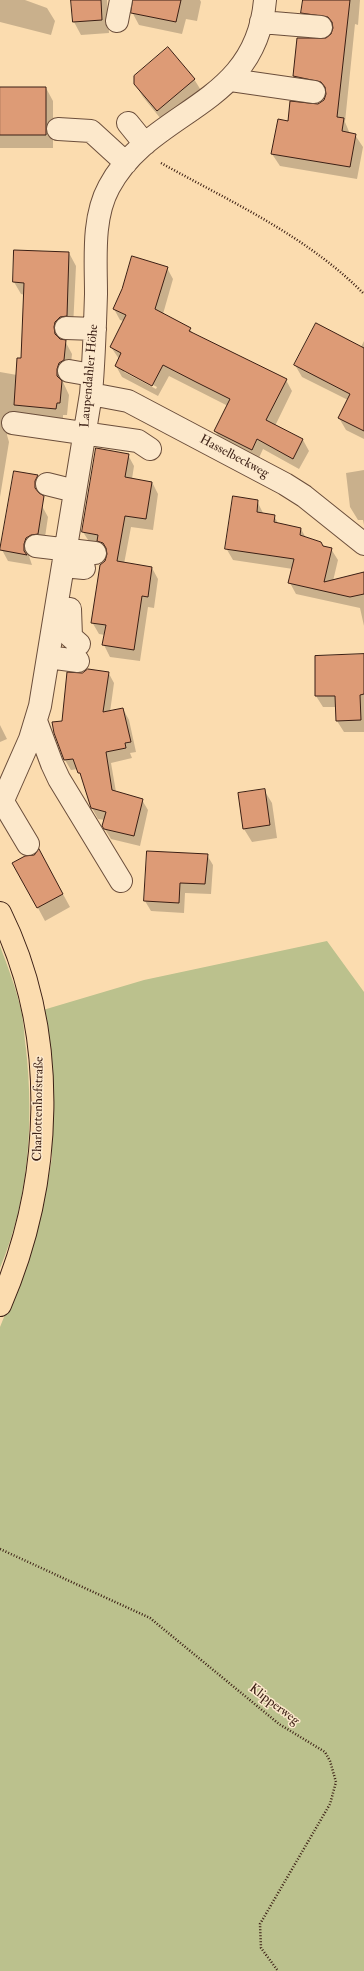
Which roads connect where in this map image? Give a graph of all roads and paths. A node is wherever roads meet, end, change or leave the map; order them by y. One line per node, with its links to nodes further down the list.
1 (263, 10): 2 (street); 3 (street); 4 (street, Laupendahler Höhe)
2 (302, 13)
3 (321, 27)
4 (231, 80): 5 (street); 8 (street, Laupendahler Höhe)
5 (314, 92)
6 (128, 124): 8 (street)
7 (58, 129): 8 (street)
8 (136, 153): 9 (path); 11 (street, Laupendahler Höhe)
9 (364, 294)
10 (66, 328): 11 (street)
11 (95, 330): 13 (street, Laupendahler Höhe)
12 (69, 371): 13 (street, Hasselbeckweg)
13 (92, 384): 15 (street, Laupendahler Höhe); 19 (street, Hasselbeckweg)
14 (13, 423): 15 (street)
15 (85, 432): 16 (street); 18 (street, Laupendahler Höhe)
16 (150, 449)
17 (46, 484): 18 (street)
18 (75, 491): 21 (street, Laupendahler Höhe)
19 (364, 544)
20 (36, 546): 21 (street)
21 (64, 558): 22 (street); 23 (street, Laupendahler Höhe)
22 (90, 561)
23 (56, 608): 24 (street, Laupendahler Höhe); 24 (street)
24 (48, 656): 25 (street, Laupendahler Höhe)
25 (36, 721): 26 (street, Laupendahler Höhe); 28 (street)
26 (1, 805): 27 (street)
27 (28, 844)
28 (121, 881)
29 (0, 913): 30 (main road, Charlottenhofstraße)
30 (0, 1305)
31 (0, 1549): 32 (path, Klipperweg)
32 (278, 1971)

